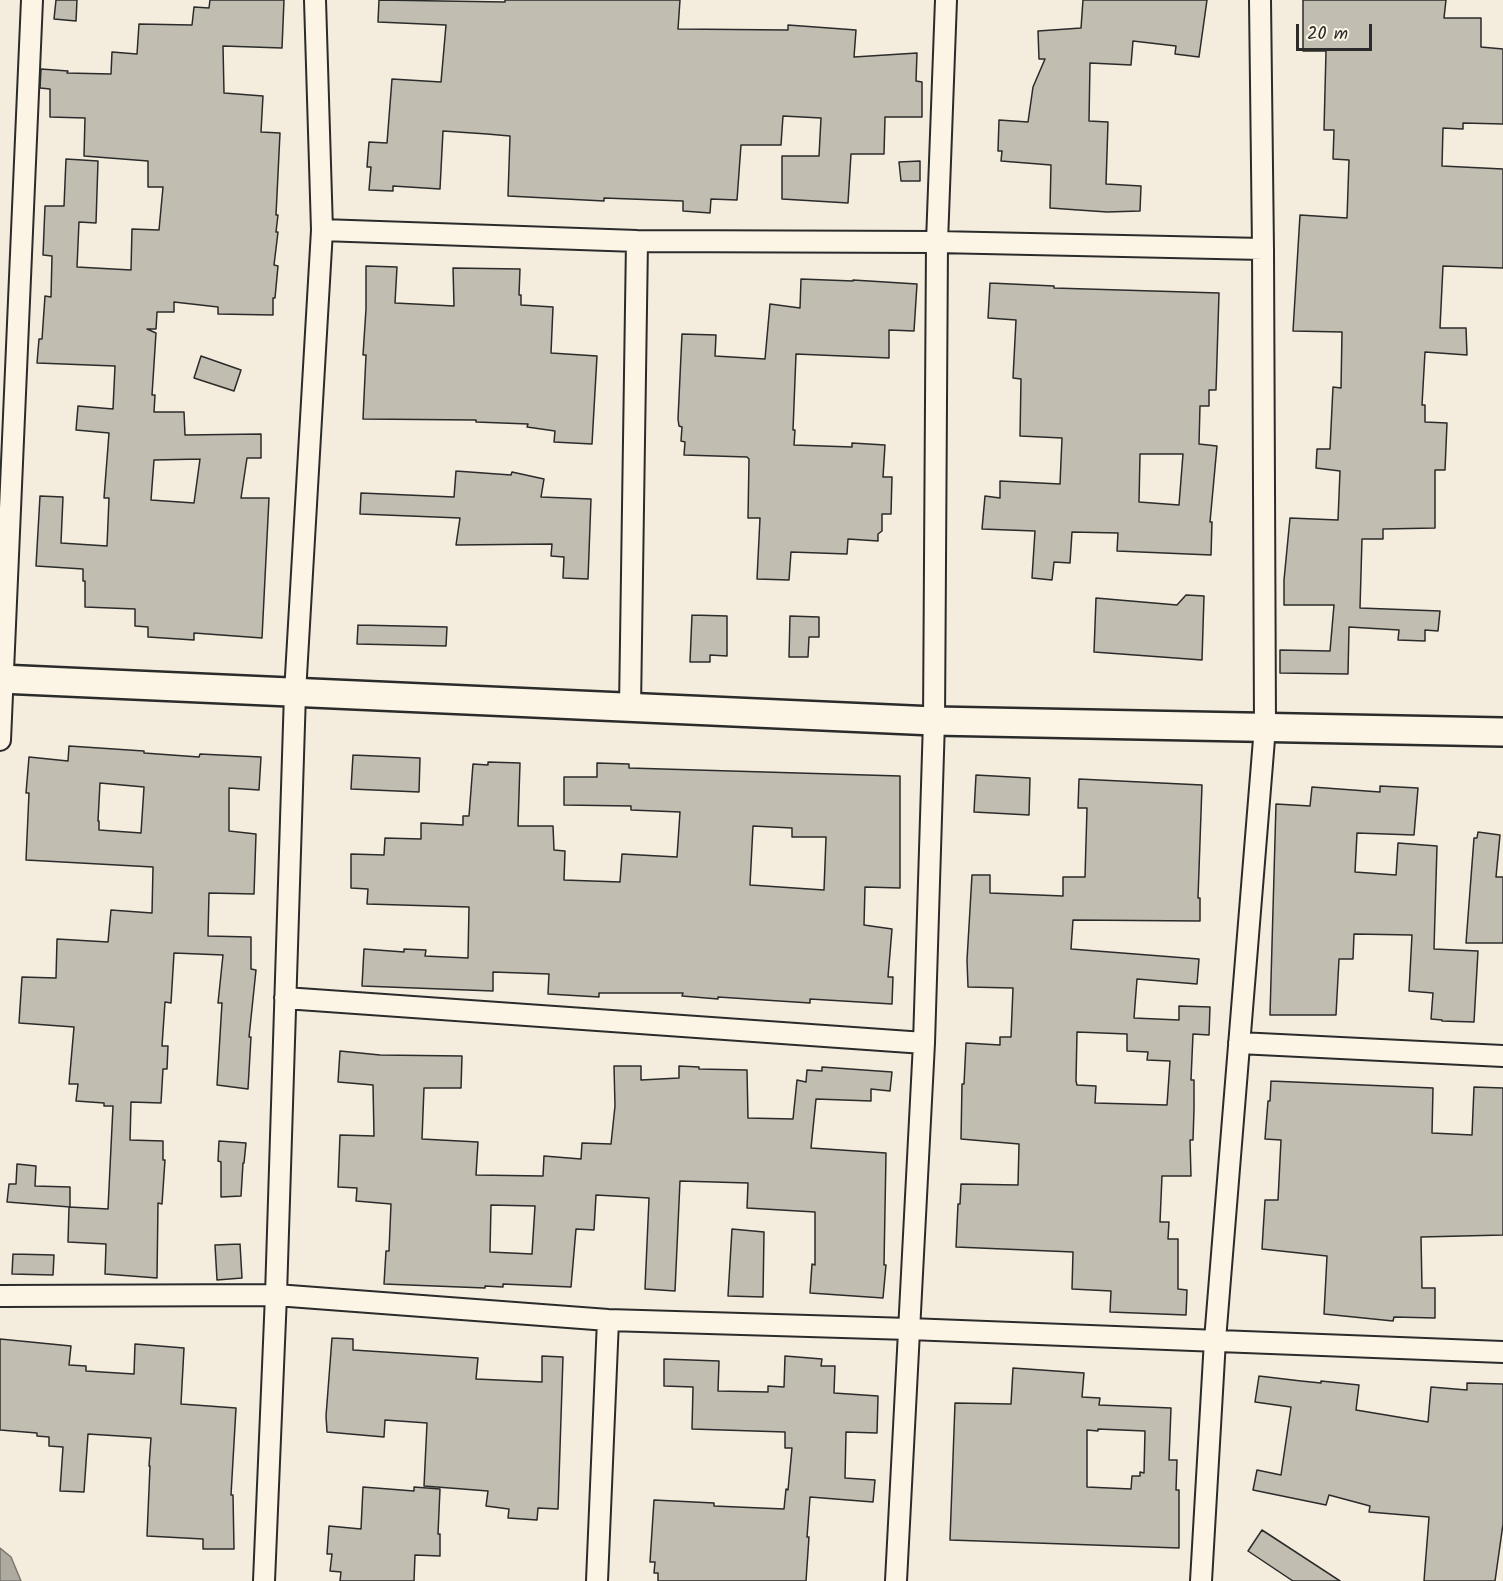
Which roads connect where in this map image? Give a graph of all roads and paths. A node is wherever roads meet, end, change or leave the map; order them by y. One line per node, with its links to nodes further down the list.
1 (32, 0): 9 (street)
2 (315, 0): 5 (street)
3 (946, 0): 7 (street)
4 (1260, 0): 8 (street)
5 (322, 230): 6 (street); 10 (street)
6 (637, 241): 7 (street); 11 (street)
7 (937, 242): 8 (street); 12 (street)
8 (1263, 249): 13 (street)
9 (1, 679): 10 (street); 15 (street)
10 (295, 693): 11 (street); 16 (street)
11 (630, 707): 12 (street)
12 (934, 721): 13 (street); 17 (street)
13 (1265, 727): 14 (street); 18 (street)
14 (1503, 732)
15 (0, 740)
16 (285, 998): 17 (street); 20 (street)
17 (924, 1043): 23 (street)
18 (1239, 1043): 19 (street); 24 (street)
19 (1503, 1056)
20 (276, 1295): 21 (street); 22 (street); 26 (street)
21 (0, 1296)
22 (608, 1320): 23 (street); 27 (street)
23 (909, 1329): 24 (street); 28 (street)
24 (1215, 1340): 25 (street); 29 (street)
25 (1503, 1352)
26 (264, 1581)
27 (597, 1581)
28 (896, 1581)
29 (1201, 1581)

